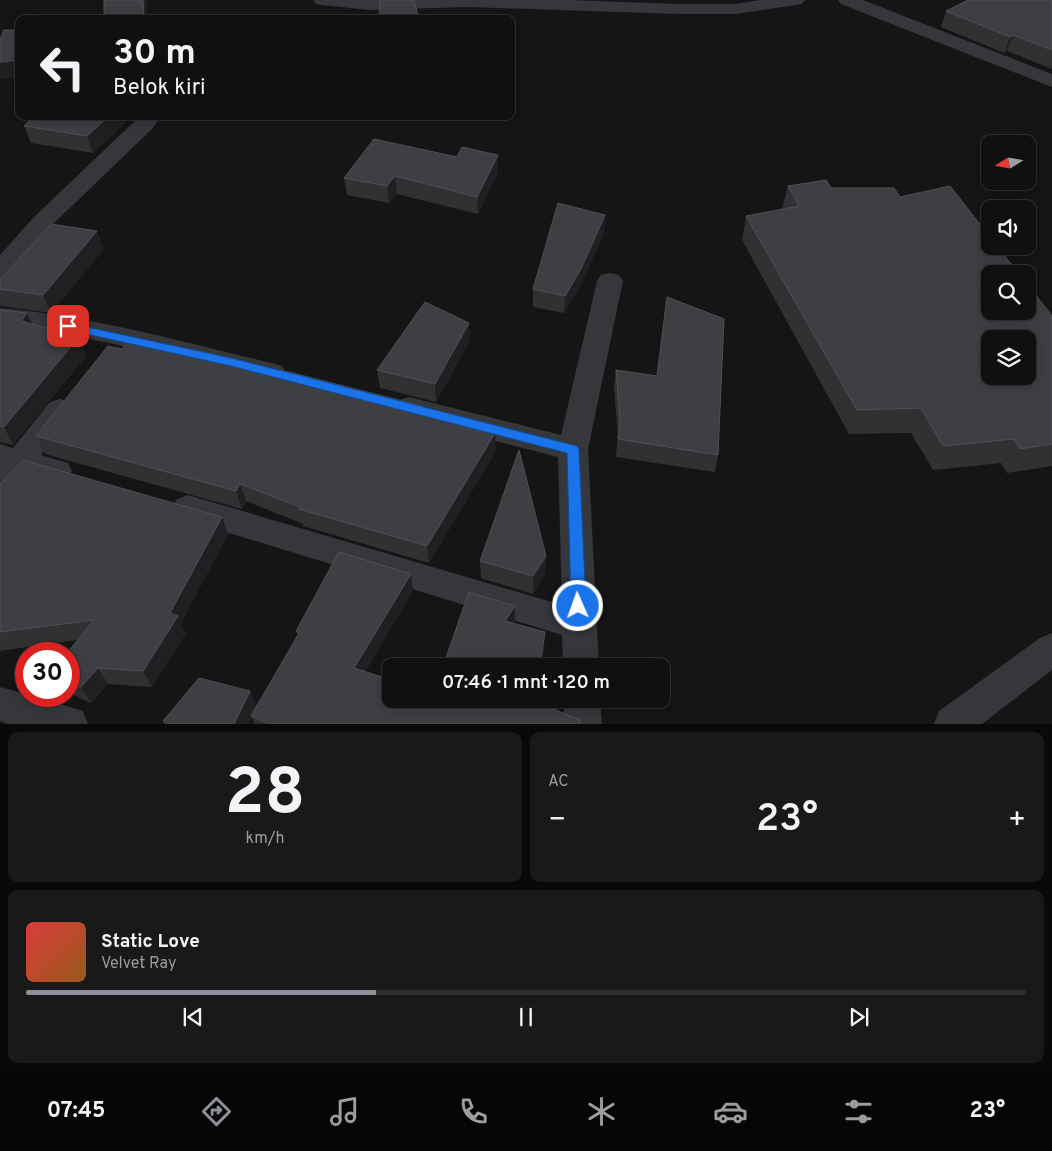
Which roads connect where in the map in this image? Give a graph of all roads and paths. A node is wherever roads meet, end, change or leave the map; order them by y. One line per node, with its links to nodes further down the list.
1 (322, 0): 2 (street)
2 (796, 0)
3 (847, 0): 4 (street)
4 (1052, 81)
5 (148, 120): 6 (street)
6 (0, 271)
7 (610, 282): 14 (street)
8 (0, 317): 9 (street)
9 (119, 336): 10 (street); 11 (street)
10 (100, 360)
11 (298, 380)
12 (75, 390): 15 (street)
13 (383, 402): 14 (street)
14 (573, 449): 19 (street)
15 (10, 458): 16 (street); 17 (street)
16 (84, 478)
17 (0, 486)
18 (158, 500): 19 (street)
19 (579, 625): 21 (street)
20 (1052, 649): 26 (street)
21 (581, 658)
22 (0, 704): 24 (street)
23 (582, 708): 25 (street)
24 (70, 724)
25 (583, 724)
26 (952, 724)

